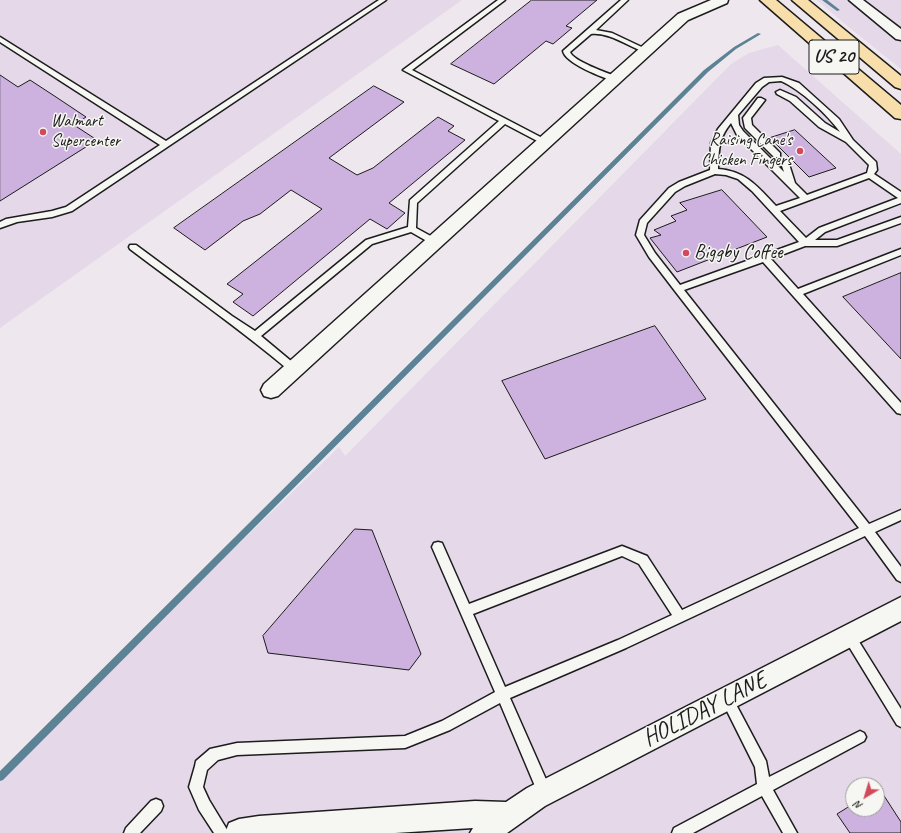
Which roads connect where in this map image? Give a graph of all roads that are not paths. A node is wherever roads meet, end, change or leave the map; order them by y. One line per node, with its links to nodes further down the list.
1 (383, 0): 21 (lane)
2 (502, 0): 18 (lane)
3 (624, 0): 8 (lane)
4 (722, 0): 11 (street)
5 (767, 0): 17 (highway, US 20)
6 (799, 0): 13 (highway, US 20)
7 (855, 0): 9 (street)
8 (589, 32): 11 (lane); 12 (lane)
9 (901, 36)
10 (0, 39): 21 (lane)
11 (646, 51): 12 (street)
12 (615, 79): 19 (street)
13 (901, 84)
14 (780, 92): 20 (lane)
15 (761, 100): 22 (lane)
16 (734, 114): 20 (lane); 24 (lane); 26 (lane)
17 (901, 114)
18 (504, 121): 19 (lane); 33 (lane)
19 (546, 142): 34 (street)
20 (850, 142): 25 (lane)
21 (166, 145): 32 (lane)
22 (777, 155)
23 (785, 164): 26 (lane)
24 (714, 171): 30 (lane); 39 (lane)
25 (870, 175): 27 (lane); 28 (lane)
26 (791, 184): 28 (lane)
27 (901, 196)
28 (805, 198): 30 (lane)
29 (901, 200): 35 (lane)
30 (774, 210): 35 (lane)
31 (901, 220): 35 (lane)
32 (0, 225)
33 (412, 229): 34 (lane); 41 (lane)
34 (435, 242): 42 (street)
35 (805, 243): 38 (lane)
36 (133, 247): 41 (lane)
37 (901, 252): 40 (lane)
38 (765, 258): 39 (lane); 40 (lane)
39 (678, 289): 46 (lane)
40 (797, 293): 44 (lane)
41 (255, 336): 42 (lane)
42 (294, 369): 43 (street)
43 (271, 390)
44 (901, 410)
45 (901, 515): 46 (lane)
46 (867, 530): 48 (lane); 51 (lane)
47 (438, 547): 50 (lane)
48 (901, 576)
49 (901, 609): 52 (street, HOLIDAY LANE)
50 (466, 611): 51 (lane); 53 (lane)
51 (680, 617): 53 (lane)
52 (849, 636): 54 (street, HOLIDAY LANE); 55 (lane)
53 (502, 695): 58 (lane); 62 (lane)
54 (727, 699): 57 (lane); 58 (street, HOLIDAY LANE)
55 (901, 721)
56 (860, 737): 57 (lane)
57 (764, 787): 65 (lane); 66 (lane)
58 (545, 793): 60 (street, HOLIDAY LANE)
59 (156, 806): 61 (lane)
60 (509, 824): 63 (street); 64 (street, HOLIDAY LANE)
61 (131, 833)
62 (222, 833)
63 (239, 833)
64 (484, 833)
65 (679, 833)
66 (790, 833)

